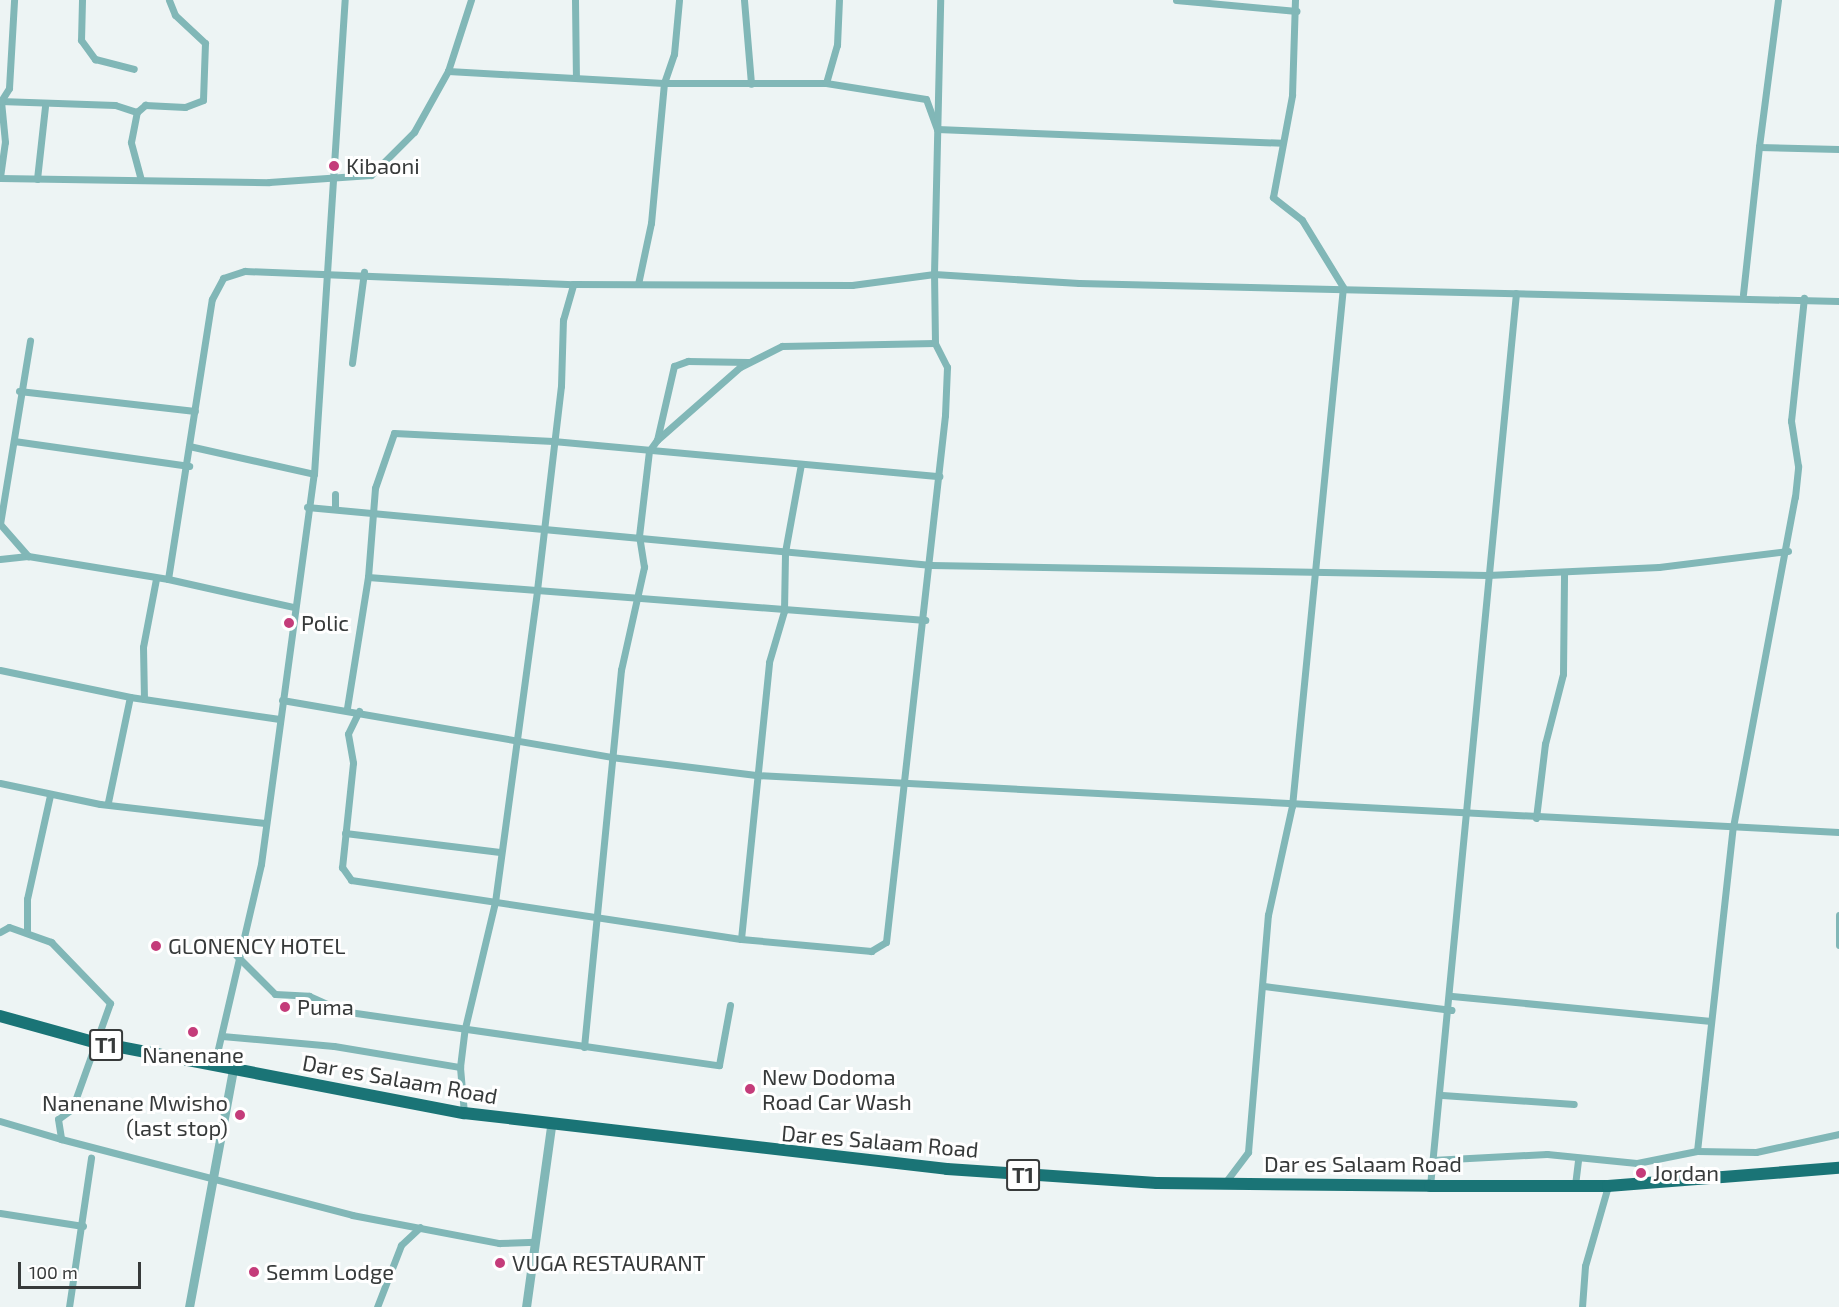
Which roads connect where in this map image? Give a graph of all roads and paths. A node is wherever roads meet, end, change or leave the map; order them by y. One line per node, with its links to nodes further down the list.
1 (14, 0): 21 (street)
2 (82, 0): 15 (street)
3 (169, 0): 23 (street)
4 (345, 0): 31 (street)
5 (471, 0): 16 (street)
6 (575, 0): 17 (street)
7 (679, 0): 18 (street)
8 (744, 0): 20 (street)
9 (839, 0): 19 (street)
10 (940, 0): 24 (street)
11 (1176, 0): 14 (street)
12 (1295, 0): 14 (street)
13 (1778, 0): 26 (street)
14 (1297, 10): 25 (street)
15 (134, 69)
16 (448, 71): 17 (street); 31 (street)
17 (576, 77): 18 (street)
18 (664, 83): 20 (street); 36 (street)
19 (826, 83): 20 (street); 24 (street)
20 (750, 84)
21 (1, 101): 22 (street); 28 (street)
22 (45, 106): 23 (street); 29 (street)
23 (137, 112): 30 (street)
24 (937, 129): 25 (street); 34 (street)
25 (1282, 143): 37 (street)
26 (1759, 147): 27 (street); 39 (street)
27 (1839, 149)
28 (0, 178): 29 (street)
29 (37, 178): 30 (street)
30 (141, 180): 31 (street)
31 (336, 180): 32 (street)
32 (329, 272): 33 (street); 47 (street); 55 (street)
33 (364, 272): 35 (street); 45 (street)
34 (934, 274): 36 (street); 37 (street); 43 (street)
35 (573, 284): 36 (street); 50 (street)
36 (638, 284)
37 (1343, 287): 38 (street); 71 (street)
38 (1516, 293): 39 (street); 73 (street)
39 (1743, 294): 40 (street)
40 (1804, 298): 41 (street); 66 (street)
41 (1839, 301)
42 (30, 340): 46 (street)
43 (935, 343): 44 (street); 56 (street)
44 (748, 362): 48 (street); 48 (street)
45 (352, 363)
46 (19, 391): 47 (street); 49 (street)
47 (195, 411): 51 (street)
48 (657, 440): 52 (street)
49 (14, 441): 54 (street); 58 (street)
50 (553, 441): 52 (street); 62 (street); 64 (street)
51 (189, 446): 54 (street); 55 (street)
52 (648, 451): 53 (street); 65 (street)
53 (801, 465): 56 (street); 67 (street)
54 (189, 466): 76 (street)
55 (314, 474): 60 (street)
56 (939, 476): 70 (street)
57 (0, 486): 58 (street)
58 (9, 487): 63 (street)
59 (335, 494): 61 (street)
60 (307, 507): 61 (street); 79 (street)
61 (335, 508): 62 (street)
62 (373, 513): 64 (street); 74 (street)
63 (0, 524): 68 (street)
64 (543, 525): 65 (street); 77 (street)
65 (639, 536): 67 (street); 78 (street)
66 (1788, 551): 72 (street); 100 (street)
67 (785, 552): 70 (street); 80 (street)
68 (28, 556): 69 (street); 75 (street)
69 (0, 559)
70 (931, 566): 71 (street); 81 (street)
71 (1316, 570): 73 (street); 96 (street)
72 (1564, 572): 73 (street); 98 (street)
73 (1488, 575): 97 (street)
74 (368, 577): 77 (street); 86 (street)
75 (156, 579): 76 (street); 84 (street)
76 (168, 579): 79 (street)
77 (537, 590): 78 (street); 89 (street)
78 (640, 598): 80 (street); 90 (street)
79 (293, 608): 85 (street)
80 (784, 611): 81 (street); 91 (street)
81 (925, 620): 93 (street)
82 (0, 669): 83 (street)
83 (130, 697): 84 (street); 95 (street)
84 (144, 699): 88 (street)
85 (282, 700): 86 (street); 88 (street)
86 (347, 708): 87 (street)
87 (359, 711): 89 (street); 102 (street)
88 (279, 719): 99 (street)
89 (516, 742): 90 (street); 103 (street)
90 (611, 757): 91 (street); 106 (street)
91 (756, 775): 93 (street); 111 (street)
92 (0, 783): 94 (street)
93 (906, 784): 96 (street); 111 (street)
94 (50, 795): 95 (street); 109 (street)
95 (108, 802): 99 (street)
96 (1292, 806): 97 (street); 114 (street)
97 (1467, 816): 98 (street); 115 (street)
98 (1536, 818): 100 (street)
99 (265, 823): 113 (street)
100 (1733, 827): 101 (street); 119 (street)
101 (1839, 832)
102 (345, 833): 103 (street); 104 (street)
103 (501, 852): 104 (street)
104 (495, 902): 106 (street); 120 (street)
105 (1839, 915): 112 (street)
106 (599, 920): 111 (street); 123 (street)
107 (0, 922): 108 (street)
108 (9, 927): 109 (street); 110 (street)
109 (27, 931): 122 (street)
110 (0, 932)
111 (741, 939)
112 (1839, 945)
113 (236, 955): 120 (street); 121 (street)
114 (1264, 986): 117 (street); 140 (street)
115 (1452, 996): 117 (street); 119 (street)
116 (730, 1005): 123 (street)
117 (1451, 1010): 127 (street)
118 (0, 1016): 122 (highway, Dar es Salaam Road / T1)
119 (1711, 1022): 134 (street)
120 (465, 1028): 123 (street); 125 (street)
121 (222, 1036): 124 (street); 125 (street)
122 (94, 1042): 124 (highway, Dar es Salaam Road / T1); 133 (street)
123 (584, 1047)
124 (214, 1066): 126 (highway, Dar es Salaam Road / T1)
125 (460, 1067): 129 (street)
126 (233, 1069): 129 (highway, Dar es Salaam Road / T1); 139 (street)
127 (1442, 1095): 128 (street); 137 (street)
128 (1574, 1104)
129 (464, 1113): 131 (highway, Dar es Salaam Road / T1)
130 (0, 1121): 133 (street)
131 (551, 1126): 140 (highway, Dar es Salaam Road / T1); 147 (street)
132 (1839, 1134): 134 (street)
133 (61, 1139): 139 (street)
134 (1697, 1151): 136 (street)
135 (91, 1158): 145 (street)
136 (1578, 1159): 137 (street); 141 (street)
137 (1432, 1160): 142 (street)
138 (1839, 1168): 143 (highway, Dar es Salaam Road / T1)
139 (212, 1177): 146 (street); 149 (street)
140 (1223, 1184): 142 (highway, Dar es Salaam Road / T1)
141 (1575, 1185): 142 (highway, Dar es Salaam Road / T1); 143 (highway, Dar es Salaam Road / T1)
142 (1430, 1186)
143 (1608, 1186): 152 (street)
144 (0, 1213): 145 (street)
145 (83, 1226): 148 (street)
146 (420, 1227): 147 (street); 150 (street)
147 (535, 1242): 151 (street)
148 (69, 1307)
149 (189, 1307)
150 (377, 1307)
151 (526, 1307)
152 (1582, 1307)

